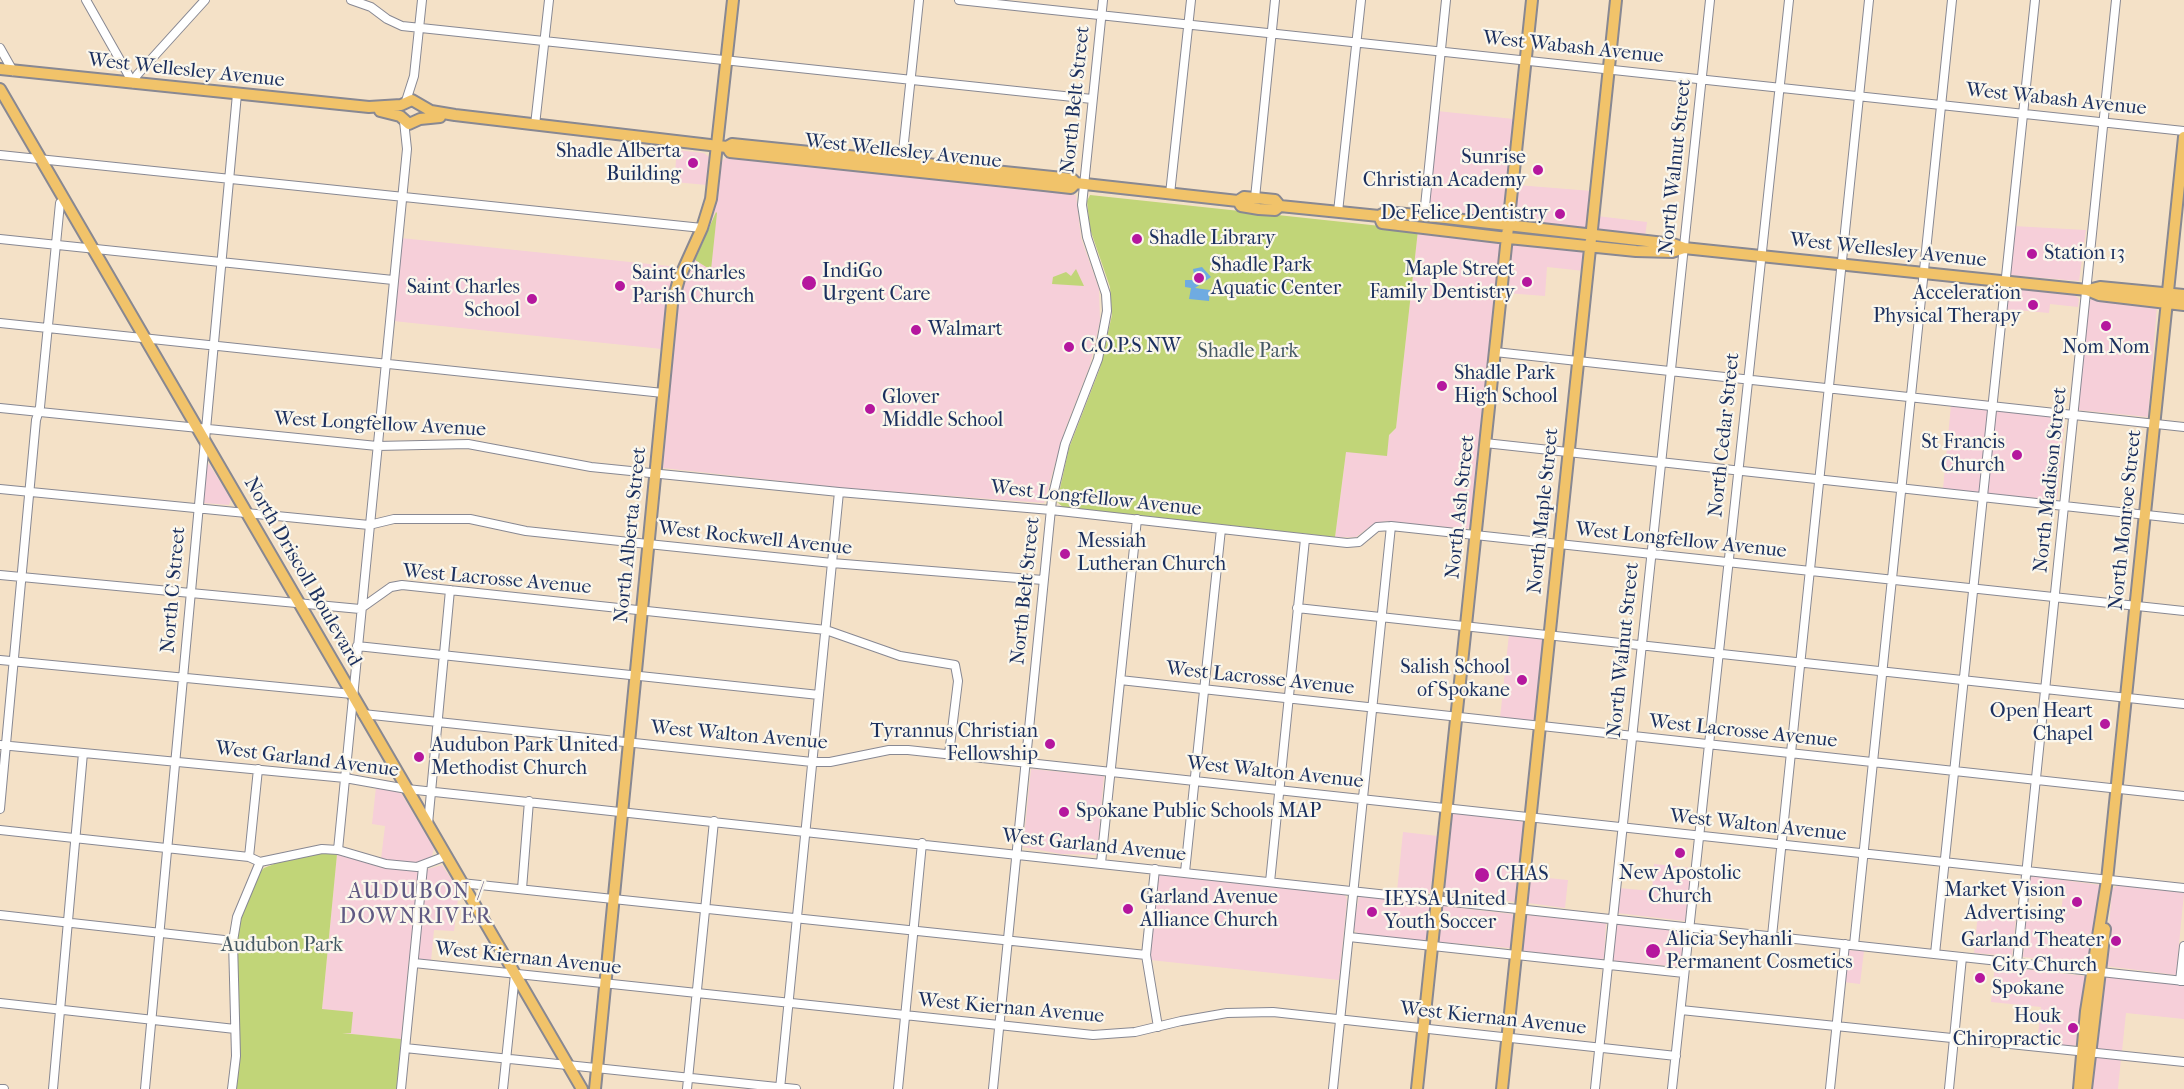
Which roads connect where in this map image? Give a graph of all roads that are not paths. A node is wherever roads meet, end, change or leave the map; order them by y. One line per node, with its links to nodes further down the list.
1 (86, 0): 37 (street)
2 (205, 0): 37 (street)
3 (351, 0): 24 (street)
4 (422, 0): 24 (street)
5 (549, 0): 26 (street)
6 (733, 0): 31 (main road, North Alberta Street)
7 (919, 0): 36 (street)
8 (959, 0): 22 (street, West Wabash Avenue)
9 (1103, 0): 22 (street, North Belt Street)
10 (1191, 0): 23 (street)
11 (1275, 0): 25 (street)
12 (1361, 0): 27 (street)
13 (1446, 0): 29 (street)
14 (1532, 0): 30 (main road, North Ash Street)
15 (1616, 0): 33 (main road, North Maple Street)
16 (1710, 0): 35 (street, North Walnut Street)
17 (1789, 0): 38 (street, North Cedar Street)
18 (1869, 0): 41 (street)
19 (1952, 0): 43 (street)
20 (2035, 0): 45 (street)
21 (2116, 0): 48 (street, North Madison Street)
22 (1101, 15): 23 (street, West Wabash Avenue); 42 (street, North Belt Street)
23 (1188, 23): 25 (street, West Wabash Avenue); 62 (street)
24 (419, 28): 26 (street); 44 (street)
25 (1272, 32): 27 (street, West Wabash Avenue); 64 (street)
26 (544, 42): 31 (street); 49 (street)
27 (1357, 42): 29 (street, West Wabash Avenue); 68 (street)
28 (0, 48): 34 (street)
29 (1441, 51): 30 (street, West Wabash Avenue); 69 (street)
30 (1525, 59): 33 (street, West Wabash Avenue); 72 (main road, North Ash Street)
31 (727, 61): 36 (street); 52 (main road, North Alberta Street)
32 (0, 69): 34 (main road, West Wellesley Avenue)
33 (1609, 69): 35 (street, West Wabash Avenue); 74 (main road, North Maple Street)
34 (13, 71): 37 (main road, West Wellesley Avenue)
35 (1702, 78): 38 (street, West Wabash Avenue); 76 (street, North Walnut Street)
36 (910, 81): 42 (street); 58 (street)
37 (133, 83): 40 (main road, West Wellesley Avenue)
38 (1779, 87): 41 (street, West Wabash Avenue); 78 (street, North Cedar Street)
39 (0, 89): 56 (main road, North Driscoll Boulevard)
40 (237, 94): 44 (main road, West Wellesley Avenue); 60 (street, North C Street)
41 (1859, 96): 43 (street, West Wabash Avenue); 80 (street)
42 (1092, 99): 61 (street, North Belt Street)
43 (1941, 104): 45 (street, West Wabash Avenue); 81 (street)
44 (408, 109): 46 (main road, West Wellesley Avenue); 47 (main road); 47 (main road, West Wellesley Avenue); 53 (street)
45 (2023, 114): 48 (street, West Wabash Avenue); 83 (street)
46 (455, 116): 47 (main road, West Wellesley Avenue); 49 (main road, West Wellesley Avenue)
47 (418, 121): 53 (street)
48 (2104, 122): 50 (street, West Wabash Avenue); 84 (street, North Madison Street)
49 (535, 125): 52 (main road, West Wellesley Avenue)
50 (2184, 131)
51 (2184, 137): 86 (main road, North Monroe Street)
52 (722, 147): 55 (main road, West Wellesley Avenue); 59 (main road, West Wellesley Avenue); 71 (main road, North Alberta Street)
53 (407, 149): 63 (street)
54 (0, 154): 56 (street)
55 (836, 154): 57 (main road, West Wellesley Avenue); 59 (main road)
56 (41, 159): 60 (street); 65 (main road, North Driscoll Boulevard)
57 (885, 159): 58 (main road, West Wellesley Avenue); 59 (main road)
58 (902, 161): 61 (main road, West Wellesley Avenue)
59 (857, 166): 61 (main road, West Wellesley Avenue)
60 (229, 177): 63 (street); 79 (street, North C Street)
61 (1080, 184): 62 (main road, West Wellesley Avenue); 121 (street, North Belt Street)
62 (1170, 194): 66 (main road, West Wellesley Avenue)
63 (402, 196): 71 (street); 82 (street)
64 (1255, 198): 66 (main road, West Wellesley Avenue); 67 (main road, West Wellesley Avenue)
65 (64, 200): 75 (street); 77 (main road, North Driscoll Boulevard)
66 (1238, 201): 67 (main road, West Wellesley Avenue)
67 (1280, 206): 68 (main road, West Wellesley Avenue)
68 (1338, 212): 70 (main road, West Wellesley Avenue)
69 (1424, 216): 70 (main road, West Wellesley Avenue); 72 (main road, West Wellesley Avenue)
70 (1381, 219): 72 (main road, West Wellesley Avenue)
71 (702, 228): 98 (main road, North Alberta Street)
72 (1507, 232): 74 (main road, West Wellesley Avenue); 92 (main road, North Ash Street)
73 (0, 239): 75 (street)
74 (1591, 241): 76 (main road, West Wellesley Avenue); 93 (main road, North Maple Street)
75 (56, 245): 77 (street); 89 (street)
76 (1684, 248): 78 (main road, West Wellesley Avenue); 95 (street, North Walnut Street)
77 (94, 249): 79 (street); 90 (main road, North Driscoll Boulevard)
78 (1761, 256): 80 (main road, West Wellesley Avenue); 96 (street, North Cedar Street)
79 (220, 262): 82 (street); 91 (street, North C Street)
80 (1841, 264): 81 (main road, West Wellesley Avenue); 97 (street)
81 (1924, 272): 83 (main road, West Wellesley Avenue); 99 (street)
82 (393, 280): 94 (street)
83 (2005, 282): 84 (main road, West Wellesley Avenue); 100 (street)
84 (2088, 290): 86 (main road, West Wellesley Avenue); 86 (main road, West Wellesley Avenue); 103 (street, North Madison Street)
85 (2184, 295): 86 (main road, West Wellesley Avenue)
86 (2167, 298): 87 (main road, West Wellesley Avenue); 104 (main road, North Monroe Street)
87 (2184, 305)
88 (0, 323): 89 (street)
89 (48, 328): 90 (street); 102 (street)
90 (145, 339): 91 (street); 106 (main road, North Driscoll Boulevard)
91 (213, 345): 94 (street); 106 (street, North C Street)
92 (1495, 352): 93 (street); 107 (main road, North Ash Street)
93 (1578, 361): 95 (street); 109 (main road, North Maple Street)
94 (385, 363): 98 (street); 108 (street)
95 (1670, 371): 96 (street); 110 (street, North Walnut Street)
96 (1748, 380): 97 (street); 111 (street, North Cedar Street)
97 (1828, 389): 99 (street); 113 (street)
98 (663, 393): 112 (main road, North Alberta Street)
99 (1910, 398): 100 (street); 114 (street)
100 (1992, 406): 103 (street); 118 (street)
101 (0, 408): 102 (street, West Longfellow Avenue)
102 (38, 413): 106 (street, West Longfellow Avenue); 117 (street)
103 (2075, 415): 104 (street); 119 (street, North Madison Street)
104 (2155, 424): 105 (street); 123 (main road, North Monroe Street)
105 (2184, 427)
106 (202, 433): 108 (street, West Longfellow Avenue); 120 (street, North C Street); 122 (main road, North Driscoll Boulevard)
107 (1485, 443): 109 (street); 129 (main road, North Ash Street)
108 (376, 446): 112 (street, West Longfellow Avenue); 126 (street)
109 (1568, 452): 110 (street); 132 (main road, North Maple Street)
110 (1661, 462): 111 (street); 133 (street, North Walnut Street)
111 (1738, 471): 113 (street); 134 (street, North Cedar Street)
112 (656, 474): 116 (street, West Longfellow Avenue); 131 (main road, North Alberta Street)
113 (1818, 480): 114 (street); 136 (street)
114 (1900, 488): 118 (street); 140 (street)
115 (0, 489): 117 (street, West Rockwell Avenue)
116 (838, 492): 121 (street, West Longfellow Avenue); 135 (street)
117 (30, 493): 120 (street, West Rockwell Avenue); 138 (street)
118 (1982, 497): 119 (street); 141 (street)
119 (2064, 506): 123 (street); 144 (street, North Madison Street)
120 (198, 509): 122 (street, West Rockwell Avenue); 143 (street, North C Street)
121 (1051, 510): 124 (street, West Longfellow Avenue); 139 (street, North Belt Street)
122 (246, 513): 126 (street, West Rockwell Avenue); 145 (main road, North Driscoll Boulevard)
123 (2145, 515): 125 (street); 146 (main road, North Monroe Street)
124 (1137, 519): 128 (street, West Longfellow Avenue); 165 (street)
125 (2184, 519)
126 (369, 525): 131 (street, West Rockwell Avenue); 148 (street)
127 (1391, 526): 129 (street, West Longfellow Avenue); 130 (street, West Longfellow Avenue); 151 (street)
128 (1221, 529): 130 (street, West Longfellow Avenue); 167 (street)
129 (1475, 535): 132 (street, West Longfellow Avenue); 152 (main road, North Ash Street)
130 (1305, 539): 147 (street)
131 (648, 544): 135 (street, West Rockwell Avenue); 149 (main road, North Alberta Street)
132 (1559, 544): 133 (street, West Longfellow Avenue); 154 (main road, North Maple Street)
133 (1651, 554): 134 (street, West Longfellow Avenue); 155 (street, North Walnut Street)
134 (1729, 562): 136 (street, West Longfellow Avenue); 157 (street, North Cedar Street)
135 (832, 563): 139 (street, West Rockwell Avenue); 153 (street)
136 (1809, 571): 140 (street, West Longfellow Avenue); 161 (street)
137 (0, 575): 138 (street)
138 (22, 578): 143 (street); 160 (street)
139 (1043, 580): 188 (street, North Belt Street)
140 (1891, 580): 141 (street, West Longfellow Avenue); 162 (street)
141 (1972, 588): 144 (street, West Longfellow Avenue); 166 (street)
142 (450, 590): 148 (street, West Lacrosse Avenue); 149 (street, West Lacrosse Avenue); 158 (street)
143 (191, 593): 145 (street); 164 (street, North C Street)
144 (2054, 597): 146 (street, West Longfellow Avenue); 168 (street, North Madison Street)
145 (299, 603): 148 (street); 169 (main road, North Driscoll Boulevard)
146 (2136, 606): 150 (street, West Longfellow Avenue); 171 (main road, North Monroe Street)
147 (1297, 608): 151 (street); 172 (street)
148 (360, 609): 156 (street)
149 (642, 611): 153 (street, West Lacrosse Avenue); 163 (main road, North Alberta Street)
150 (2184, 611)
151 (1381, 617): 152 (street); 174 (street)
152 (1466, 626): 154 (street); 176 (main road, North Ash Street)
153 (826, 630): 170 (street); 184 (street, West Lacrosse Avenue)
154 (1549, 636): 155 (street); 178 (main road, North Maple Street)
155 (1641, 645): 157 (street); 179 (street, North Walnut Street)
156 (357, 646): 158 (street); 169 (street)
157 (1719, 654): 161 (street); 182 (street, North Cedar Street)
158 (444, 655): 163 (street); 177 (street)
159 (0, 660): 160 (street)
160 (15, 661): 164 (street); 181 (street)
161 (1800, 663): 162 (street); 185 (street)
162 (1882, 672): 166 (street); 189 (street)
163 (635, 676): 170 (street); 180 (main road, North Alberta Street)
164 (182, 677): 169 (street); 186 (street, North C Street)
165 (1120, 680): 167 (street, West Lacrosse Avenue); 192 (street)
166 (1963, 681): 168 (street); 191 (street)
167 (1204, 689): 172 (street, West Lacrosse Avenue); 195 (street)
168 (2044, 690): 171 (street); 194 (street, North Madison Street)
169 (352, 694): 175 (main road, North Driscoll Boulevard); 193 (street)
170 (819, 695): 187 (street)
171 (2127, 698): 173 (street); 197 (main road, North Monroe Street)
172 (1288, 699): 174 (street, West Lacrosse Avenue); 198 (street)
173 (2184, 704)
174 (1372, 708): 176 (street, West Lacrosse Avenue); 201 (street)
175 (363, 714): 177 (street, West Walton Avenue); 196 (main road, North Driscoll Boulevard)
176 (1456, 718): 178 (street, West Lacrosse Avenue); 204 (main road, North Ash Street)
177 (437, 722): 180 (street, West Walton Avenue); 199 (street)
178 (1539, 726): 179 (street, West Lacrosse Avenue); 206 (main road, North Maple Street)
179 (1631, 736): 182 (street, West Lacrosse Avenue); 209 (street, North Walnut Street)
180 (628, 742): 187 (street, West Walton Avenue); 205 (main road, North Alberta Street)
181 (3, 745): 183 (street, West Garland Avenue); 203 (street)
182 (1709, 745): 185 (street, West Lacrosse Avenue); 212 (street, North Cedar Street)
183 (84, 753): 186 (street, West Garland Avenue); 213 (street)
184 (949, 754): 187 (street, West Walton Avenue); 188 (street, West Walton Avenue)
185 (1791, 754): 189 (street, West Lacrosse Avenue); 215 (street)
186 (175, 761): 190 (street, West Garland Avenue); 216 (street, North C Street)
187 (812, 762): 211 (street)
188 (1025, 763): 192 (street, West Walton Avenue); 218 (street, North Belt Street)
189 (1873, 763): 191 (street, West Lacrosse Avenue); 219 (street)
190 (258, 769): 193 (street, West Garland Avenue); 221 (street)
191 (1954, 771): 194 (street, West Lacrosse Avenue); 224 (street)
192 (1111, 773): 195 (street, West Walton Avenue); 223 (street)
193 (345, 777): 196 (street, West Garland Avenue); 217 (street)
194 (2036, 780): 197 (street, West Lacrosse Avenue); 227 (street, North Madison Street)
195 (1194, 781): 198 (street, West Walton Avenue); 228 (street)
196 (407, 789): 199 (street, West Garland Avenue); 208 (main road, North Driscoll Boulevard)
197 (2117, 789): 200 (street, West Lacrosse Avenue); 229 (main road, North Monroe Street)
198 (1279, 790): 201 (street, West Walton Avenue); 230 (street)
199 (430, 791): 202 (street, West Garland Avenue); 208 (street)
200 (2184, 796)
201 (1363, 799): 204 (street, West Walton Avenue); 234 (street)
202 (529, 801): 205 (street, West Garland Avenue); 233 (street)
203 (0, 809)
204 (1447, 809): 206 (street, West Walton Avenue); 236 (main road, North Ash Street)
205 (622, 811): 207 (street, West Garland Avenue); 235 (main road, North Alberta Street)
206 (1529, 818): 209 (street, West Walton Avenue); 238 (main road, North Maple Street)
207 (714, 821): 211 (street, West Garland Avenue); 237 (street)
208 (428, 826): 220 (main road, North Driscoll Boulevard)
209 (1622, 828): 212 (street, West Walton Avenue); 241 (street, North Walnut Street)
210 (0, 830): 213 (street)
211 (805, 831): 214 (street, West Garland Avenue); 240 (street)
212 (1700, 836): 215 (street, West Walton Avenue); 243 (street, North Cedar Street)
213 (76, 839): 216 (street); 242 (street)
214 (922, 843): 218 (street, West Garland Avenue); 244 (street)
215 (1781, 845): 219 (street, West Walton Avenue); 246 (street)
216 (167, 848): 221 (street); 245 (street, North C Street)
217 (338, 850): 222 (street); 225 (street)
218 (1017, 854): 223 (street, West Garland Avenue); 249 (street, North Belt Street)
219 (1863, 855): 224 (street, West Walton Avenue); 250 (street)
220 (446, 856): 225 (street); 231 (main road, North Driscoll Boulevard)
221 (249, 857): 222 (street)
222 (260, 862): 248 (street)
223 (1101, 863): 226 (street, West Garland Avenue)
224 (1944, 863): 227 (street, West Walton Avenue); 253 (street)
225 (423, 867): 257 (street)
226 (1155, 869): 228 (street, West Garland Avenue); 254 (street)
227 (2027, 871): 229 (street, West Walton Avenue); 258 (street, North Madison Street)
228 (1185, 872): 230 (street, West Garland Avenue)
229 (2107, 880): 232 (street, West Walton Avenue); 260 (main road, North Monroe Street)
230 (1270, 882): 234 (street, West Garland Avenue)
231 (461, 883): 233 (street); 262 (main road, North Driscoll Boulevard)
232 (2184, 888)
233 (522, 889): 235 (street)
234 (1353, 892): 236 (street, West Garland Avenue); 247 (street)
235 (614, 899): 237 (street); 264 (main road, North Alberta Street)
236 (1437, 900): 238 (street, West Garland Avenue); 251 (main road, North Ash Street)
237 (704, 909): 240 (street); 265 (street)
238 (1521, 909): 241 (street, West Garland Avenue); 255 (main road, North Maple Street)
239 (0, 915): 242 (street)
240 (796, 919): 244 (street); 267 (street)
241 (1613, 920): 243 (street, West Garland Avenue); 259 (street, North Walnut Street)
242 (68, 922): 245 (street); 268 (street)
243 (1689, 928): 246 (street, West Garland Avenue); 261 (street, North Cedar Street)
244 (914, 931): 249 (street); 270 (street)
245 (159, 933): 248 (street); 272 (street, North C Street)
246 (1772, 936): 250 (street, West Garland Avenue)
247 (1348, 937): 251 (street); 271 (street)
248 (233, 941): 277 (street)
249 (1008, 941): 254 (street); 273 (street, North Belt Street)
250 (1849, 945): 253 (street, West Garland Avenue); 274 (street)
251 (1432, 946): 255 (street); 276 (main road, North Ash Street)
252 (2184, 946): 263 (street)
253 (1935, 954): 256 (street, West Garland Avenue)
254 (1146, 955): 275 (street)
255 (1516, 955): 259 (street); 278 (main road, North Maple Street)
256 (1962, 957): 258 (street, West Garland Avenue); 279 (street)
257 (414, 963): 262 (street, West Kiernan Avenue); 280 (street)
258 (2017, 963): 260 (street, West Garland Avenue)
259 (1608, 965): 261 (street); 281 (street, North Walnut Street)
260 (2096, 971): 263 (street, West Garland Avenue); 282 (main road, North Monroe Street)
261 (1684, 973): 269 (street, North Cedar Street)
262 (515, 974): 264 (street, West Kiernan Avenue); 284 (street); 287 (main road, North Driscoll Boulevard)
263 (2182, 981)
264 (605, 984): 265 (street, West Kiernan Avenue); 286 (main road, North Alberta Street)
265 (697, 993): 267 (street, West Kiernan Avenue); 288 (street)
266 (0, 1003): 268 (street)
267 (788, 1003): 270 (street, West Kiernan Avenue); 290 (street)
268 (60, 1009): 272 (street); 291 (street)
269 (1680, 1010): 274 (street); 283 (street, North Cedar Street)
270 (905, 1016): 273 (street, West Kiernan Avenue); 299 (street)
271 (1340, 1019): 275 (street, West Kiernan Avenue); 276 (street, West Kiernan Avenue); 301 (street)
272 (151, 1020): 277 (street); 292 (street, North C Street)
273 (1000, 1026): 275 (street, West Kiernan Avenue); 300 (street, North Belt Street)
274 (1837, 1026): 279 (street); 306 (street)
275 (1158, 1027)
276 (1424, 1028): 278 (street, West Kiernan Avenue); 302 (main road, North Ash Street)
277 (236, 1029): 293 (street)
278 (1508, 1038): 281 (street, West Kiernan Avenue); 303 (main road, North Maple Street)
279 (1954, 1038): 282 (street); 307 (street)
280 (405, 1048): 284 (street); 294 (street)
281 (1600, 1048): 283 (street, West Kiernan Avenue); 304 (street, North Walnut Street)
282 (2086, 1052): 285 (street); 308 (main road, North Monroe Street); 309 (main road, North Monroe Street)
283 (1676, 1056): 305 (street, North Cedar Street)
284 (506, 1058): 287 (street); 295 (street)
285 (2184, 1062)
286 (597, 1068): 287 (street); 288 (street); 289 (main road, North Alberta Street)
287 (569, 1069): 296 (main road, North Driscoll Boulevard)
288 (688, 1078): 290 (street); 297 (street)
289 (596, 1086)
290 (780, 1088): 298 (street)
291 (53, 1089)
292 (145, 1089)
293 (232, 1089)
294 (401, 1089)
295 (503, 1089)
296 (580, 1089)
297 (687, 1089)
298 (796, 1089)
299 (898, 1089)
300 (993, 1089)
301 (1334, 1089)
302 (1418, 1089)
303 (1502, 1089)
304 (1595, 1089)
305 (1672, 1089)
306 (1830, 1089)
307 (1949, 1089)
308 (2079, 1089)
309 (2086, 1089)

